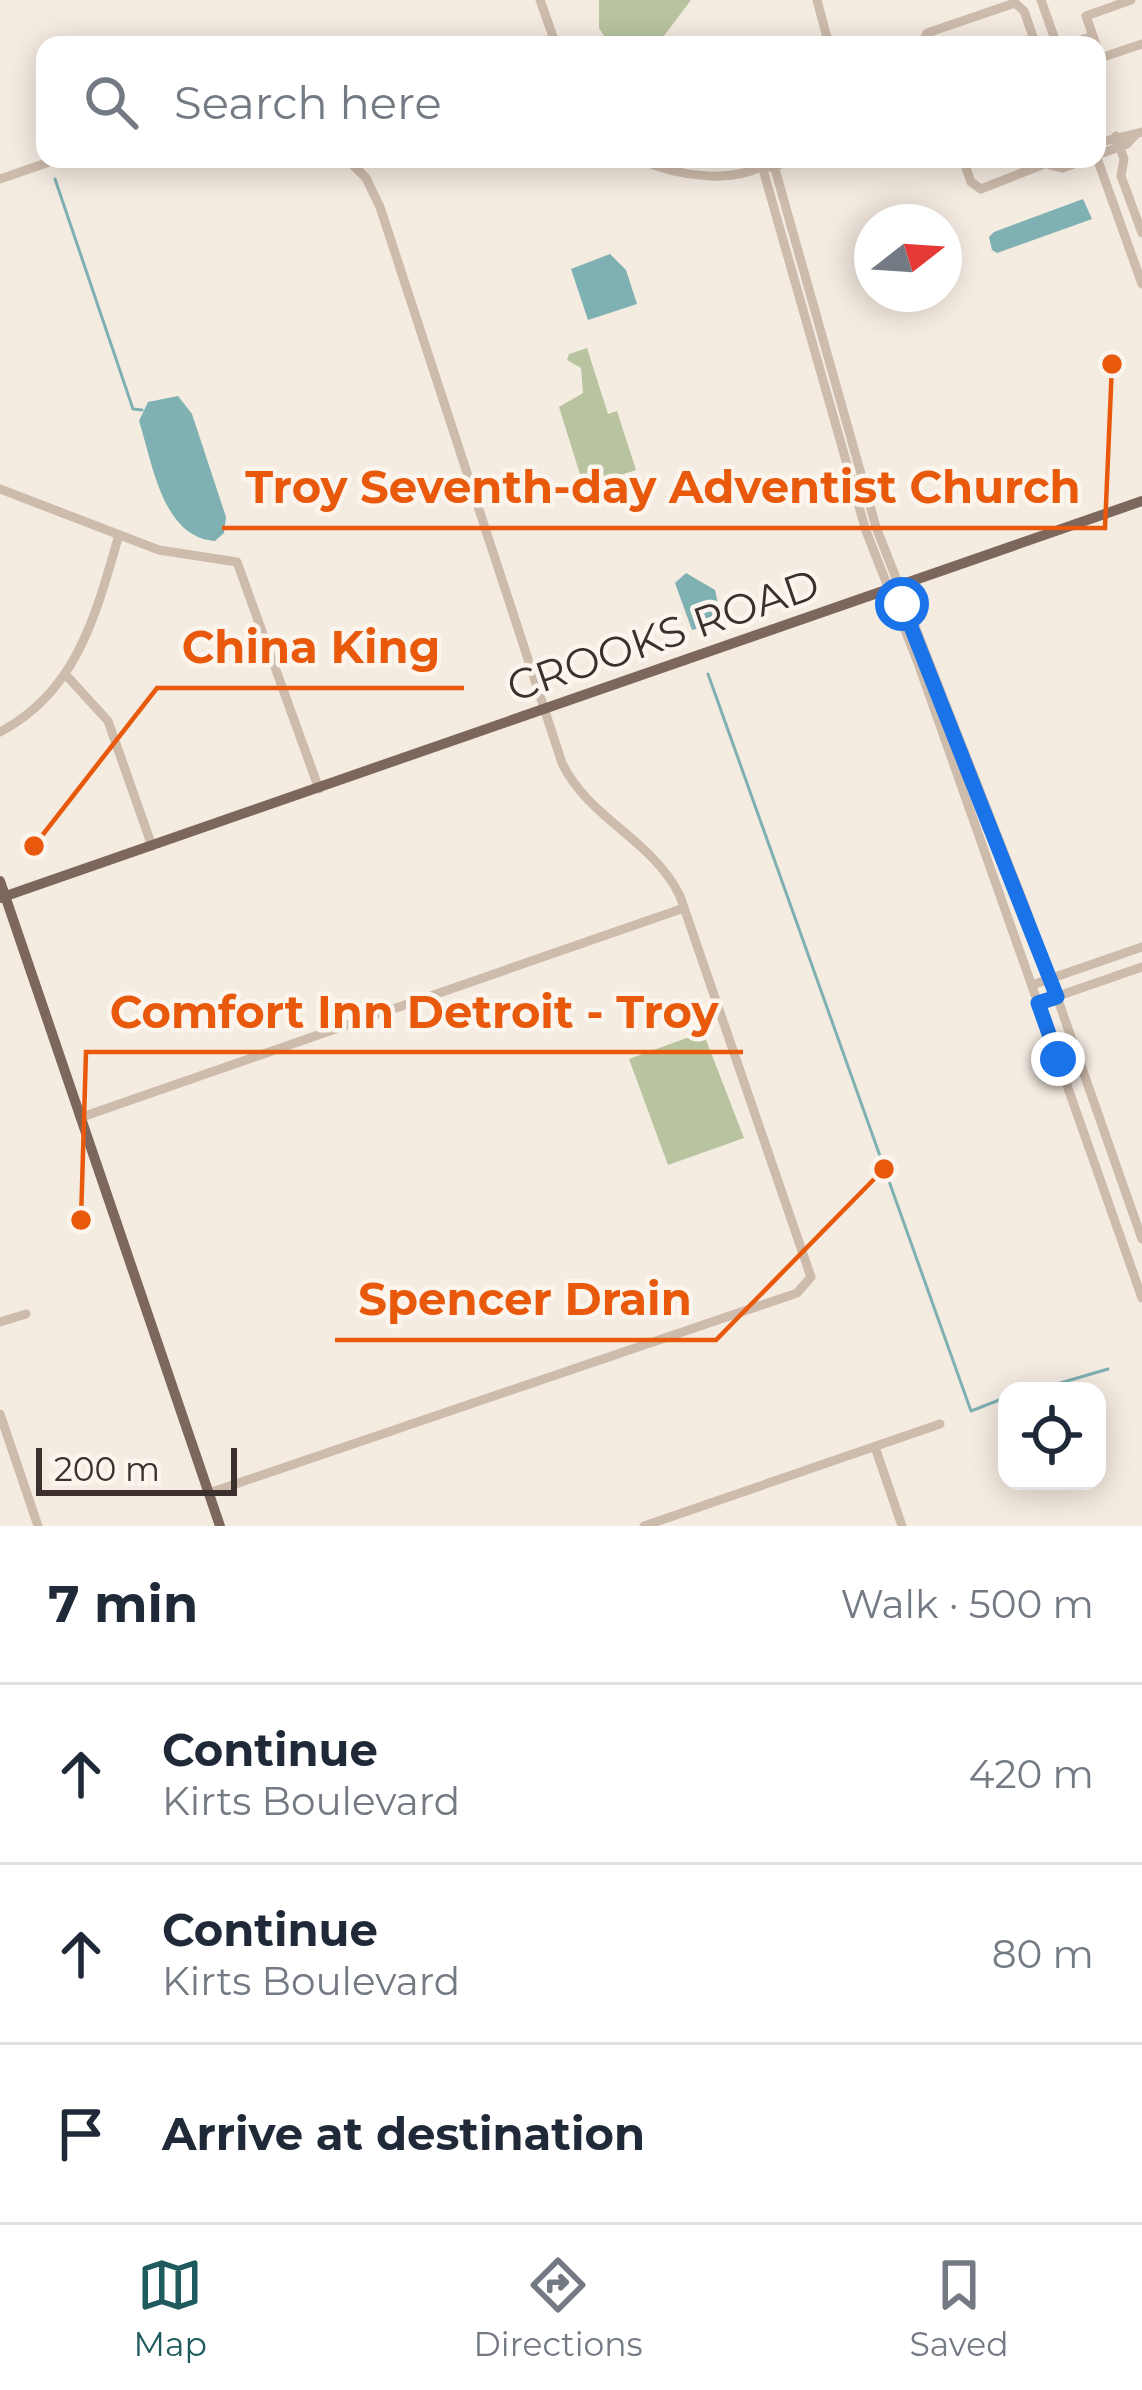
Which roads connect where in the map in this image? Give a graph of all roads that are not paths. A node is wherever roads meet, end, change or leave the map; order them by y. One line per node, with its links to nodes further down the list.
1 (540, 0): 5 (street)
2 (817, 0): 6 (street)
3 (1041, 0): 9 (street)
4 (1131, 0): 10 (street)
5 (553, 36)
6 (827, 36)
7 (926, 36): 8 (street)
8 (1033, 36)
9 (1057, 36)
10 (1092, 36)
11 (1142, 44): 12 (street)
12 (1106, 56)
13 (1139, 133): 14 (street)
14 (1118, 141): 15 (street); 16 (street); 26 (street)
15 (1106, 142)
16 (1106, 150)
17 (36, 167): 25 (street)
18 (356, 168): 33 (street)
19 (673, 168): 20 (street)
20 (751, 168)
21 (769, 168): 31 (street)
22 (966, 168): 23 (street)
23 (1037, 168)
24 (1101, 168): 27 (street)
25 (0, 179)
26 (1142, 232)
27 (1142, 284)
28 (0, 489): 30 (street)
29 (1142, 501): 31 (main road, CROOKS ROAD)
30 (119, 535): 32 (street); 35 (street)
31 (892, 590): 33 (main road, CROOKS ROAD); 36 (street); 37 (street)
32 (66, 675): 34 (street); 38 (street)
33 (544, 712): 35 (main road, CROOKS ROAD); 43 (street)
34 (0, 732)
35 (319, 789): 38 (main road, CROOKS ROAD)
36 (983, 802): 37 (street); 40 (street)
37 (968, 804): 39 (street)
38 (152, 846): 42 (main road, CROOKS ROAD)
39 (993, 875): 40 (street); 47 (street)
40 (1013, 876): 46 (street)
41 (0, 881): 42 (main road)
42 (3, 897): 52 (main road)
43 (684, 908): 52 (street); 63 (street)
44 (1142, 947): 46 (street)
45 (1142, 967): 48 (street)
46 (1050, 979): 47 (street); 48 (street)
47 (1032, 985): 49 (street)
48 (1057, 997): 49 (street); 50 (street)
49 (1038, 1003): 51 (street)
50 (1067, 1027): 51 (street); 54 (street)
51 (1047, 1029): 53 (street)
52 (82, 1117): 63 (main road)
53 (1101, 1181): 54 (street); 55 (street)
54 (1122, 1182): 56 (street)
55 (1119, 1232): 56 (street); 57 (street)
56 (1141, 1235)
57 (1142, 1298)
58 (26, 1314): 59 (street)
59 (0, 1322)
60 (0, 1414): 64 (street)
61 (940, 1424): 62 (street)
62 (875, 1447): 66 (street); 67 (street)
63 (209, 1493): 65 (main road)
64 (38, 1526)
65 (220, 1526)
66 (644, 1526)
67 (902, 1526)

